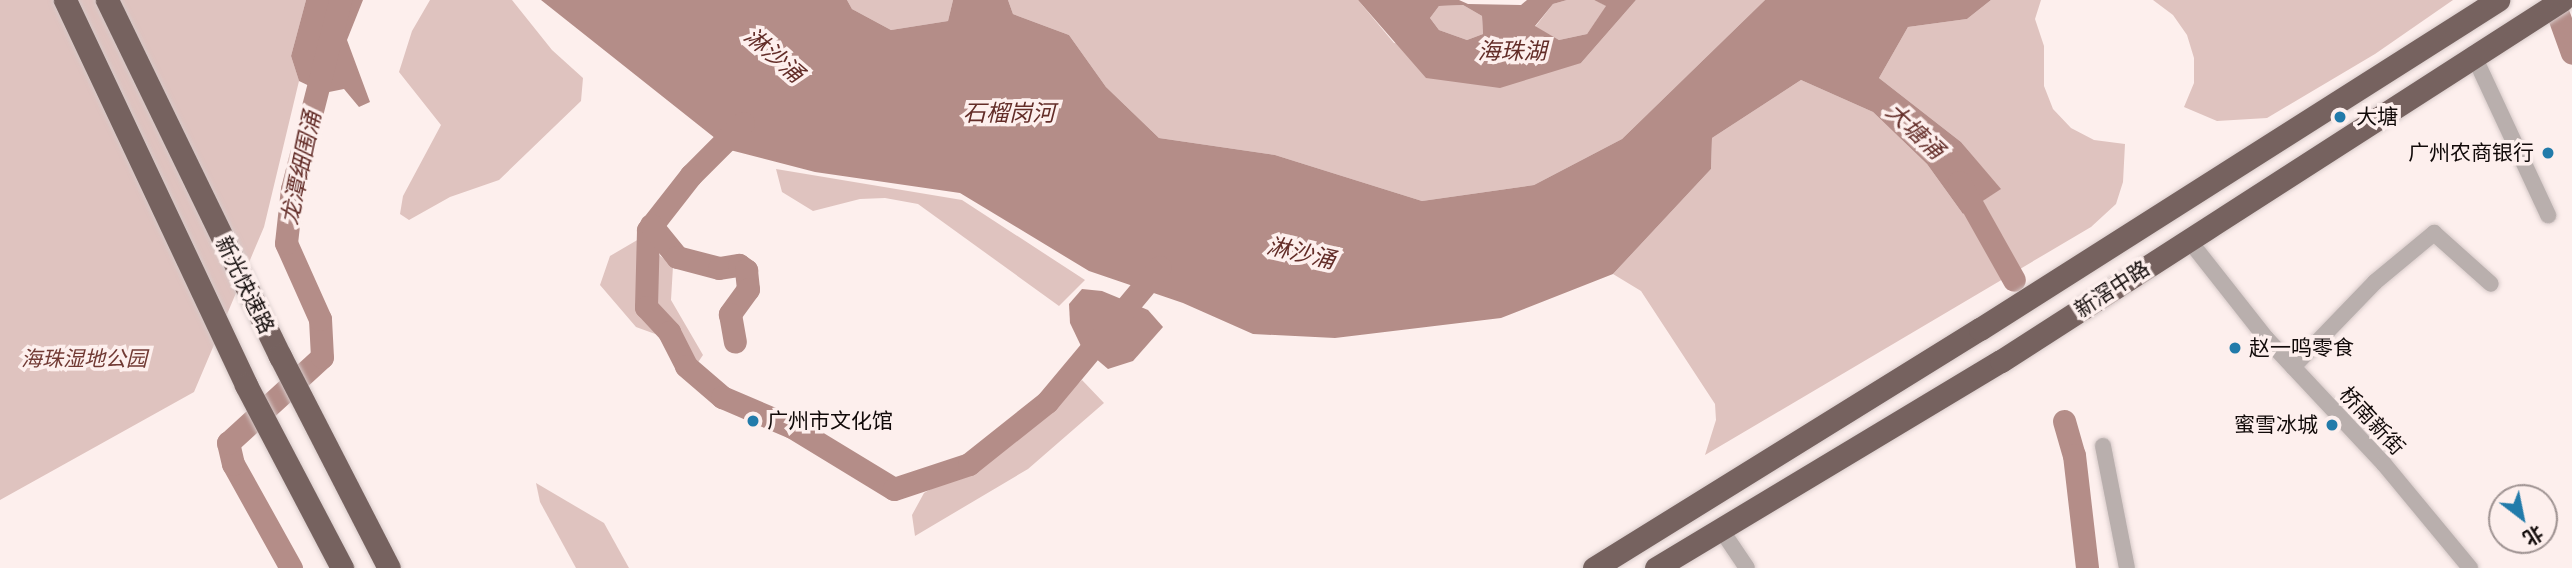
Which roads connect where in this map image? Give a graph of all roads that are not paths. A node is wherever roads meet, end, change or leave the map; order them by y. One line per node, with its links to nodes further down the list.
1 (65, 0): 15 (highway, 新光快速路)
2 (107, 0): 6 (highway, 新光快速路)
3 (114, 0): 6 (highway)
4 (2498, 0): 18 (highway, 新滘中路)
5 (2562, 0): 7 (highway, 新滘中路)
6 (123, 34): 13 (highway, 新光快速路)
7 (2473, 54): 8 (street); 9 (highway, 新滘中路)
8 (2548, 215)
9 (2188, 239): 11 (street, 桥南新街); 14 (highway, 新滘中路)
10 (2491, 284): 11 (street)
11 (2293, 367): 22 (street, 桥南新街)
12 (2102, 446): 21 (street)
13 (368, 526): 16 (highway, 新光快速路); 17 (highway)
14 (1720, 528): 19 (highway, 新滘中路); 20 (street)
15 (340, 568)
16 (389, 568)
17 (397, 568)
18 (1594, 568)
19 (1656, 568)
20 (1747, 568)
21 (2127, 568)
22 (2470, 568)

